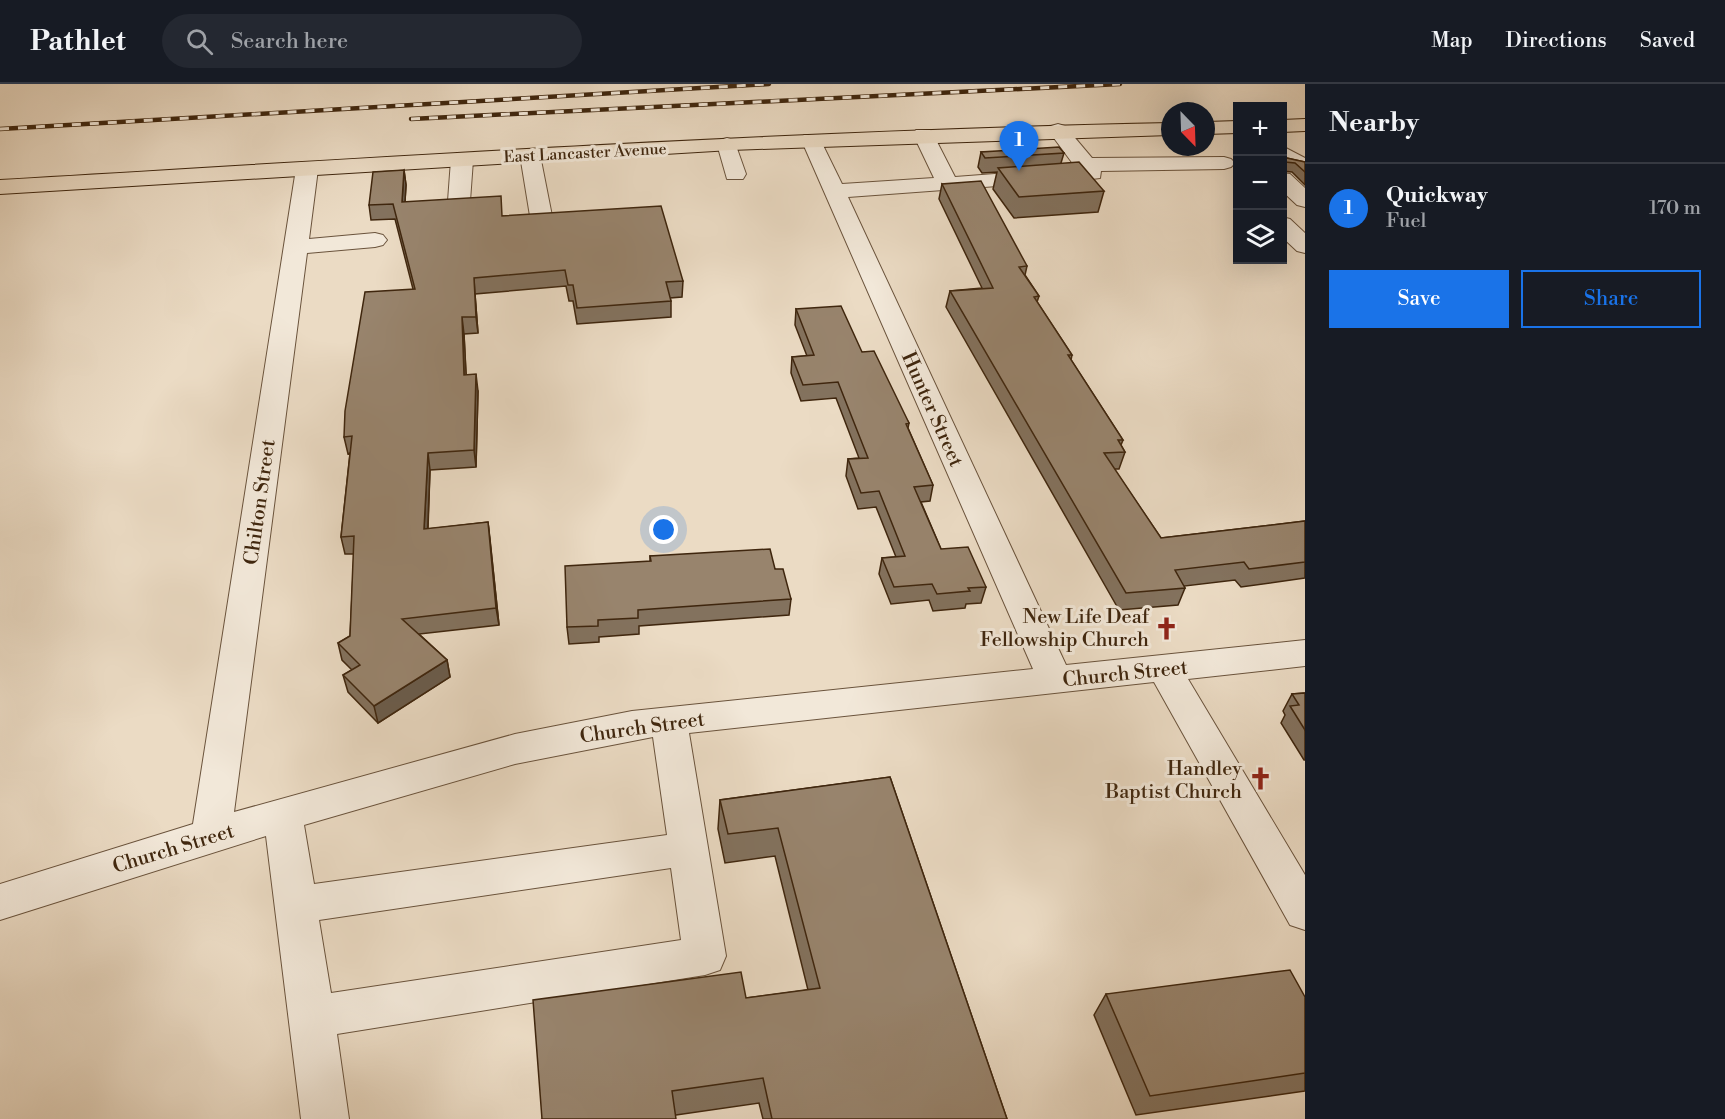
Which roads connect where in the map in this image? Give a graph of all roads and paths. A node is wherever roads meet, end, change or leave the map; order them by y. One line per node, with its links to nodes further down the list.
1 (1305, 124): 2 (main road)
2 (1287, 126)
3 (1233, 127): 4 (main road)
4 (1215, 128)
5 (1161, 129): 7 (main road, East Lancaster Avenue)
6 (1058, 130): 7 (main road, East Lancaster Avenue); 8 (main road, East Lancaster Avenue); 14 (street)
7 (1119, 130): 15 (street)
8 (923, 134): 9 (main road, East Lancaster Avenue); 20 (street)
9 (811, 139): 10 (main road, East Lancaster Avenue); 22 (street, Hunter Street)
10 (727, 144): 12 (main road, East Lancaster Avenue); 19 (street)
11 (1215, 154): 18 (street)
12 (530, 155): 13 (main road, East Lancaster Avenue); 27 (street)
13 (462, 159): 17 (main road, East Lancaster Avenue); 24 (street)
14 (1085, 165): 15 (street); 20 (street)
15 (1146, 165): 18 (street)
16 (1288, 165): 23 (street)
17 (307, 169): 21 (main road, East Lancaster Avenue); 31 (street, Chilton Street)
18 (1231, 170)
19 (735, 174)
20 (948, 184): 22 (street)
21 (0, 187)
22 (834, 191): 34 (street, Hunter Street)
23 (1305, 200)
24 (459, 201)
25 (1287, 210): 26 (street)
26 (1305, 210)
27 (541, 216)
28 (1287, 229): 30 (street)
29 (375, 240): 31 (street)
30 (1305, 246)
31 (296, 247): 37 (street, Chilton Street)
32 (1305, 653): 33 (street, Church Street)
33 (1164, 669): 34 (street, Church Street); 41 (street)
34 (1055, 680): 35 (street, Church Street)
35 (669, 721): 36 (street, Church Street); 38 (street)
36 (283, 815): 37 (street, Church Street); 40 (street)
37 (211, 835): 39 (street, Church Street)
38 (688, 849): 40 (street); 42 (street)
39 (0, 902)
40 (296, 906): 42 (street)
41 (1305, 912)
42 (313, 1017): 43 (street)
43 (325, 1119)

